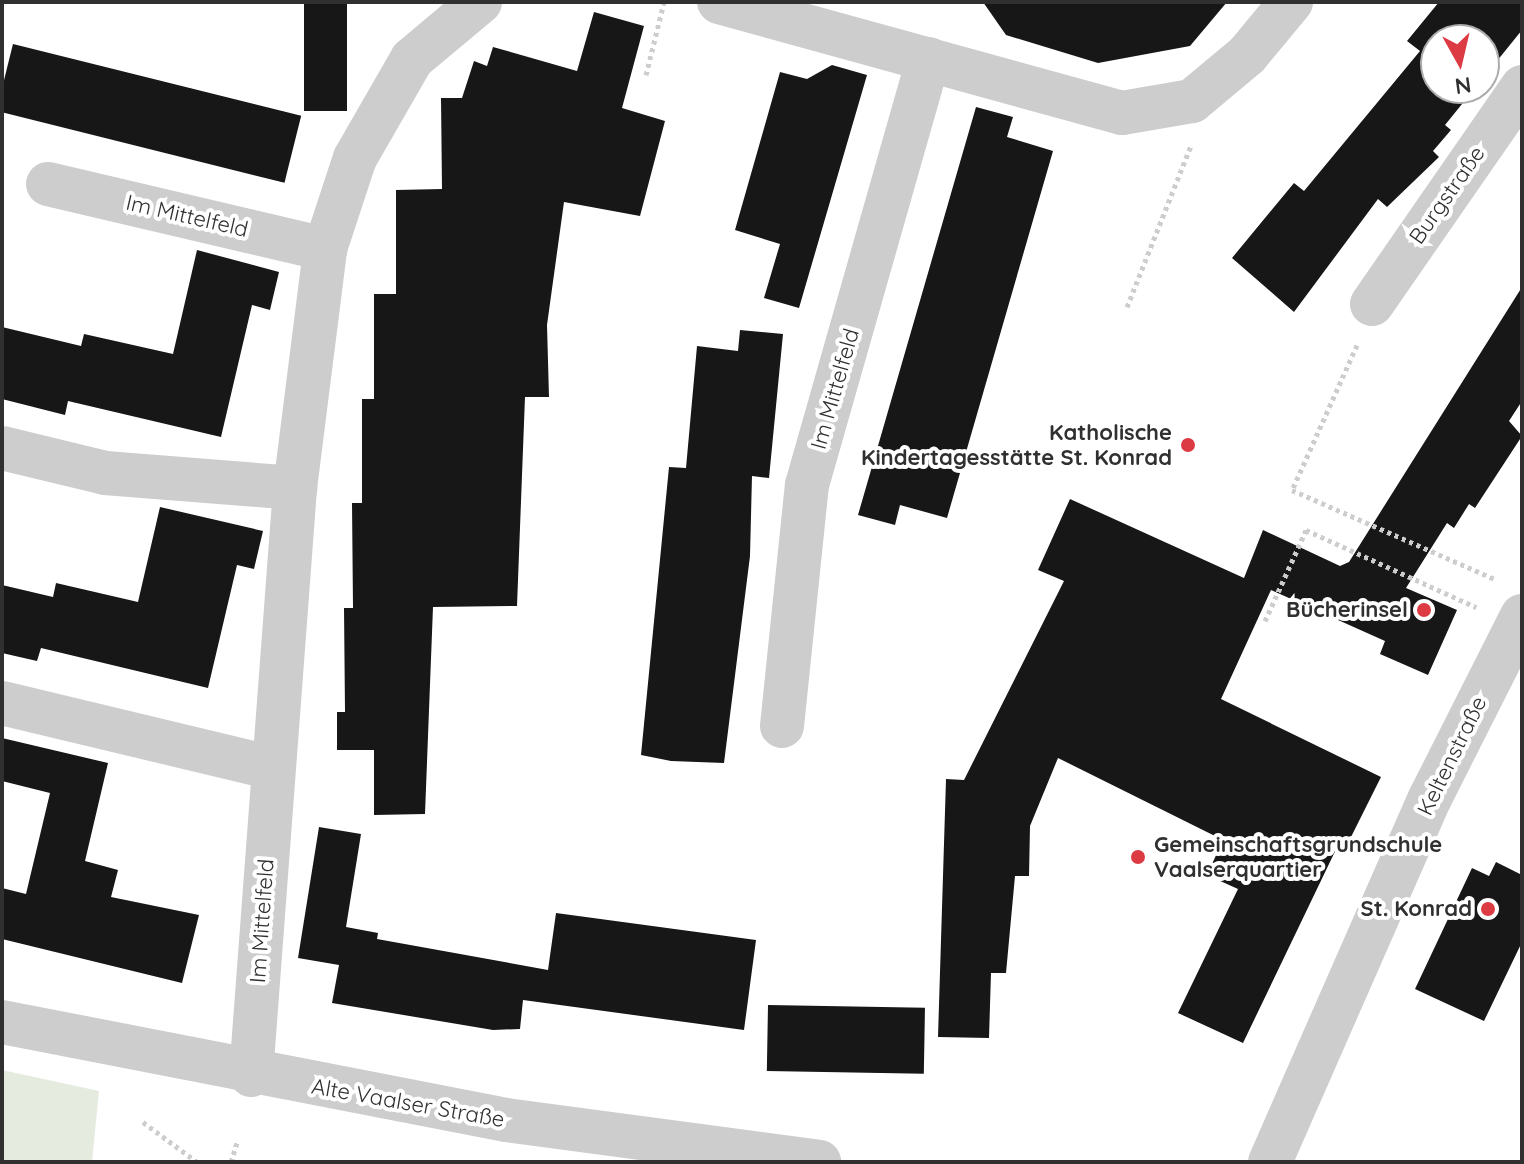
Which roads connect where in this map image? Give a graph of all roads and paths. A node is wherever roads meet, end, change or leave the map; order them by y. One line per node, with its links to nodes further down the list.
1 (480, 2): 10 (street, Im Mittelfeld)
2 (664, 2): 6 (path)
3 (719, 2): 5 (street)
4 (1291, 2): 8 (street)
5 (928, 59): 8 (street); 18 (street, Im Mittelfeld)
6 (646, 75)
7 (1522, 87): 11 (street, Burgstraße)
8 (1192, 101): 12 (path)
9 (48, 184): 10 (street, Im Mittelfeld)
10 (325, 249): 14 (street, Im Mittelfeld)
11 (1372, 304): 15 (path)
12 (1127, 307)
13 (2, 448): 14 (street)
14 (295, 488): 19 (street, Im Mittelfeld)
15 (1515, 609): 16 (path); 27 (street, Keltenstraße)
16 (1265, 621)
17 (2, 703): 19 (street)
18 (782, 726)
19 (273, 768): 21 (street, Im Mittelfeld)
20 (2, 1022): 21 (street, Alte Vaalser Straße)
21 (251, 1075): 26 (street, Alte Vaalser Straße)
22 (143, 1122): 24 (path)
23 (237, 1142): 25 (path)
24 (197, 1162)
25 (231, 1162)
26 (819, 1162)
27 (1270, 1162)

